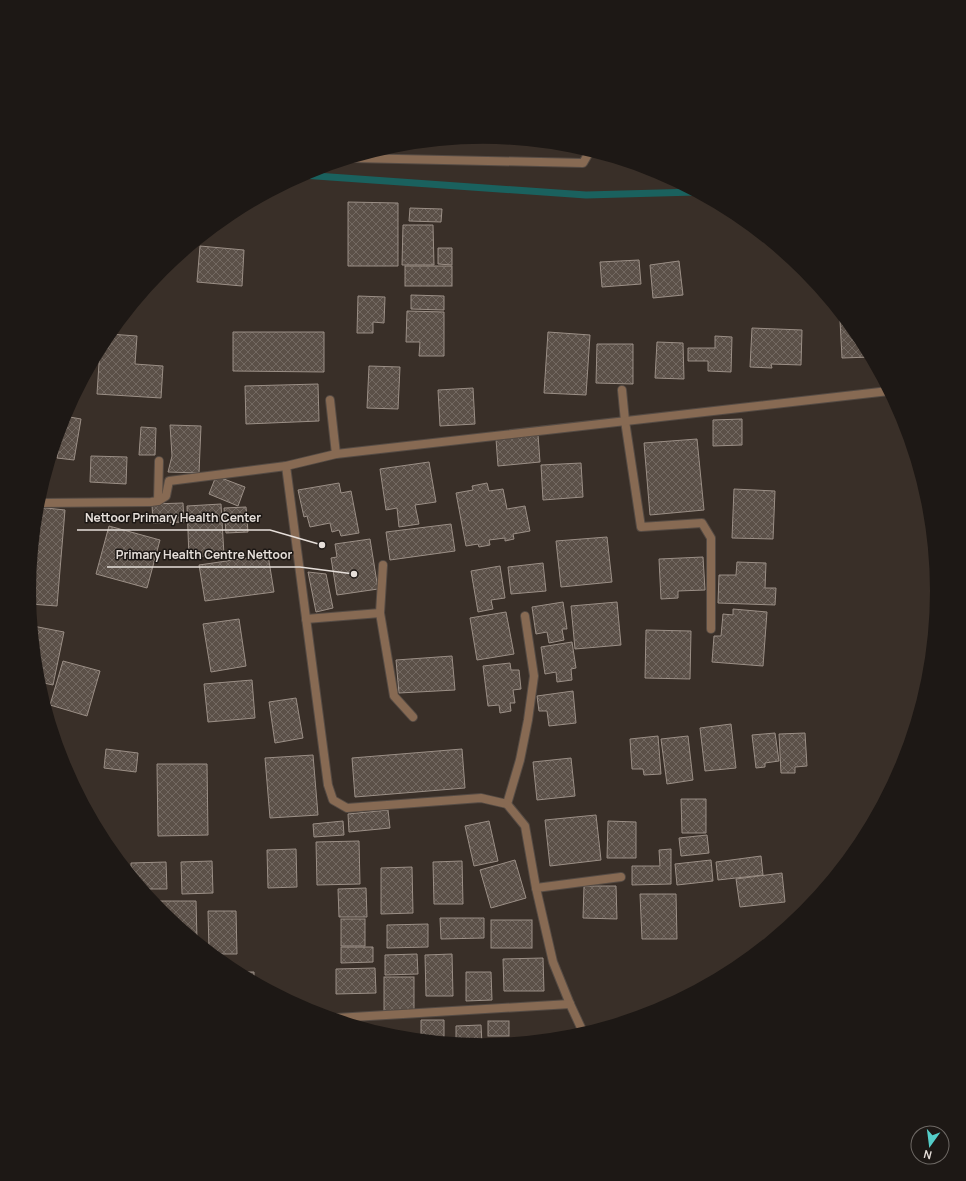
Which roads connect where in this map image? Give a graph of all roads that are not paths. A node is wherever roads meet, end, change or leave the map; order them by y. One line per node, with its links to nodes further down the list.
1 (587, 156): 2 (street)
2 (369, 158)
3 (622, 390): 6 (street)
4 (883, 392): 6 (street)
5 (330, 400): 7 (street)
6 (625, 421): 7 (street); 16 (street)
7 (336, 454): 9 (street)
8 (159, 461): 10 (street)
9 (286, 466): 10 (street); 15 (street)
10 (158, 501): 11 (street)
11 (45, 503)
12 (383, 565): 13 (street)
13 (380, 613): 15 (street); 17 (street)
14 (525, 616): 18 (street)
15 (306, 619): 18 (street)
16 (711, 629)
17 (413, 717)
18 (507, 804): 20 (street)
19 (621, 877): 20 (street)
20 (536, 888): 21 (street)
21 (570, 1004): 22 (street); 23 (street)
22 (350, 1017)
23 (580, 1026)

